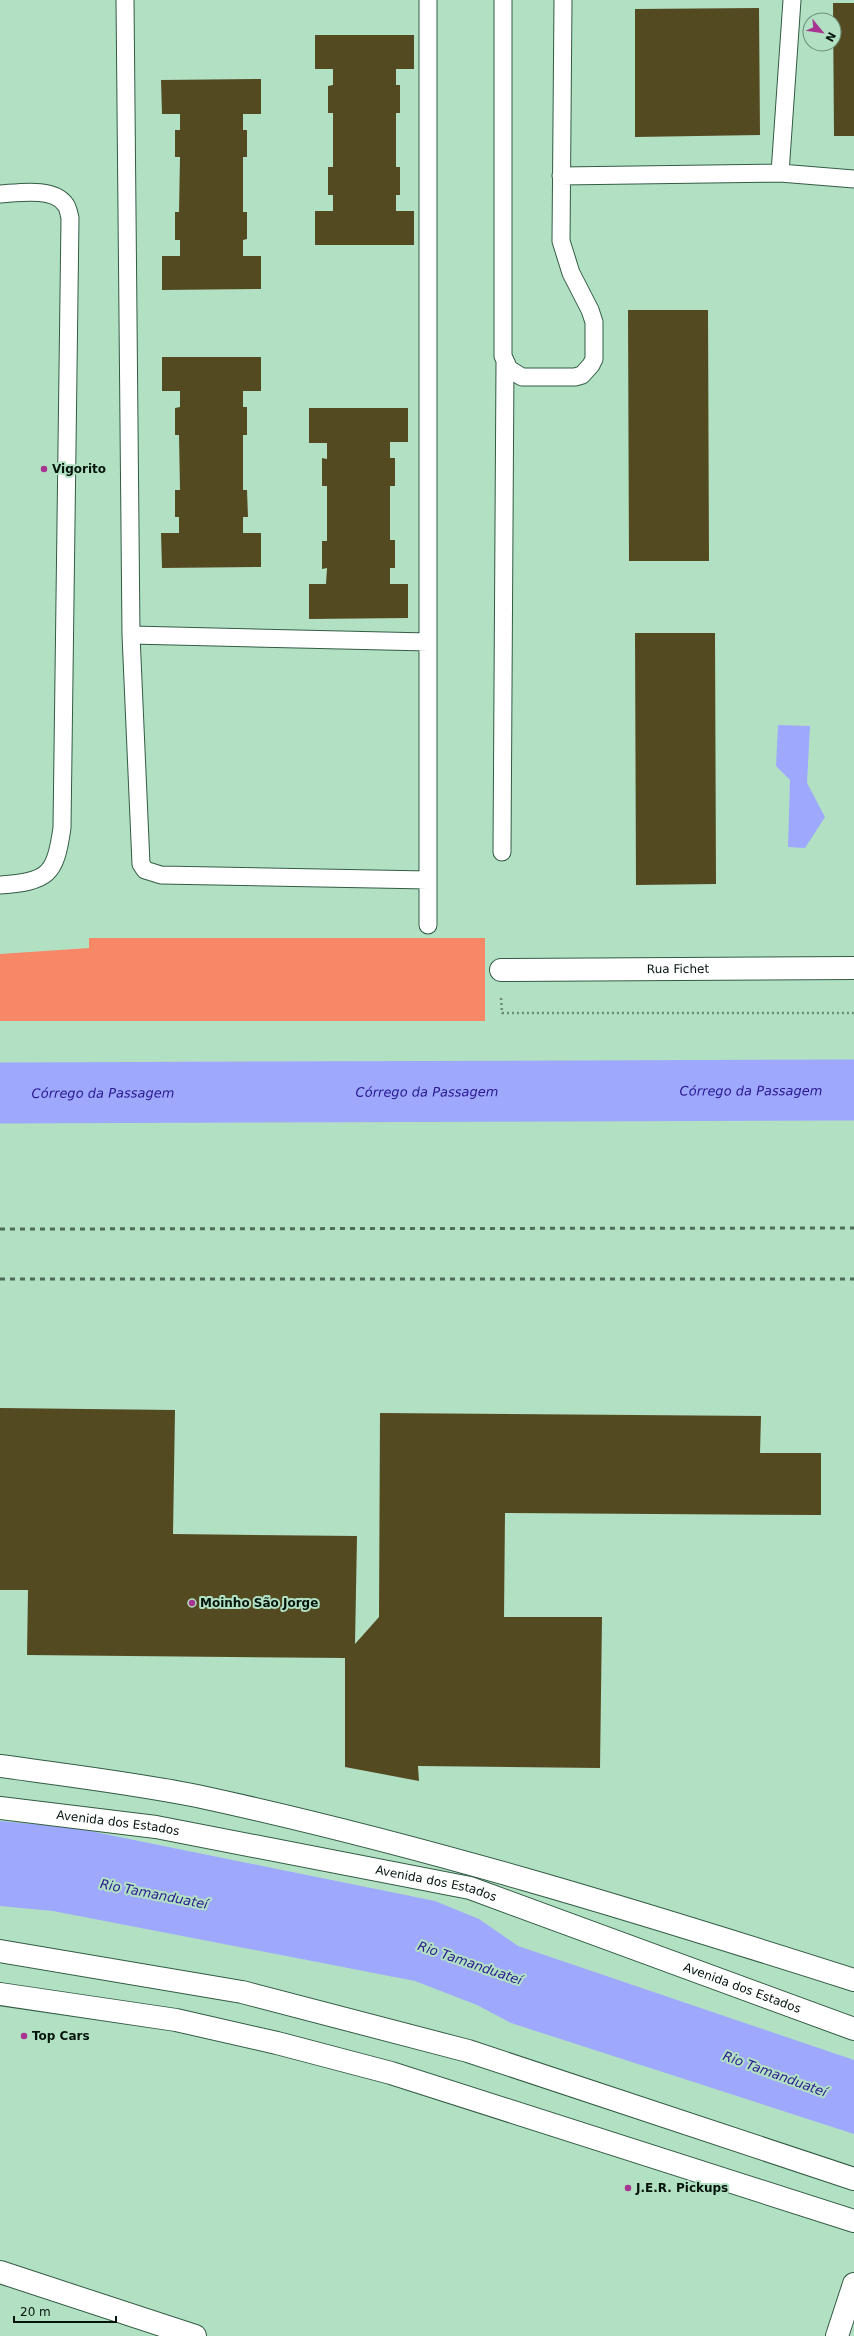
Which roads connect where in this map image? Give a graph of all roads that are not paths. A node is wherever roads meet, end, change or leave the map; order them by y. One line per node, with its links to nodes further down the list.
1 (124, 0): 11 (lane)
2 (428, 0): 12 (lane)
3 (503, 0): 10 (lane)
4 (563, 0): 7 (lane)
5 (792, 0): 6 (lane)
6 (780, 173): 7 (lane); 8 (lane)
7 (561, 176): 10 (lane)
8 (854, 179)
9 (0, 194): 15 (lane)
10 (505, 363): 13 (lane)
11 (131, 636): 12 (lane); 14 (lane)
12 (428, 642): 14 (lane)
13 (502, 852)
14 (428, 880): 16 (lane)
15 (0, 885)
16 (428, 925)
17 (854, 968): 18 (main road, Rua Fichet)
18 (501, 970)
19 (0, 1766): 22 (main road)
20 (0, 1808): 24 (main road, Avenida dos Estados)
21 (0, 1951): 25 (main road)
22 (854, 1980)
23 (0, 1994): 26 (main road)
24 (854, 2029)
25 (854, 2179)
26 (854, 2221)
27 (0, 2272): 29 (main road)
28 (854, 2284): 30 (main road)
29 (195, 2336)
30 (837, 2336)

